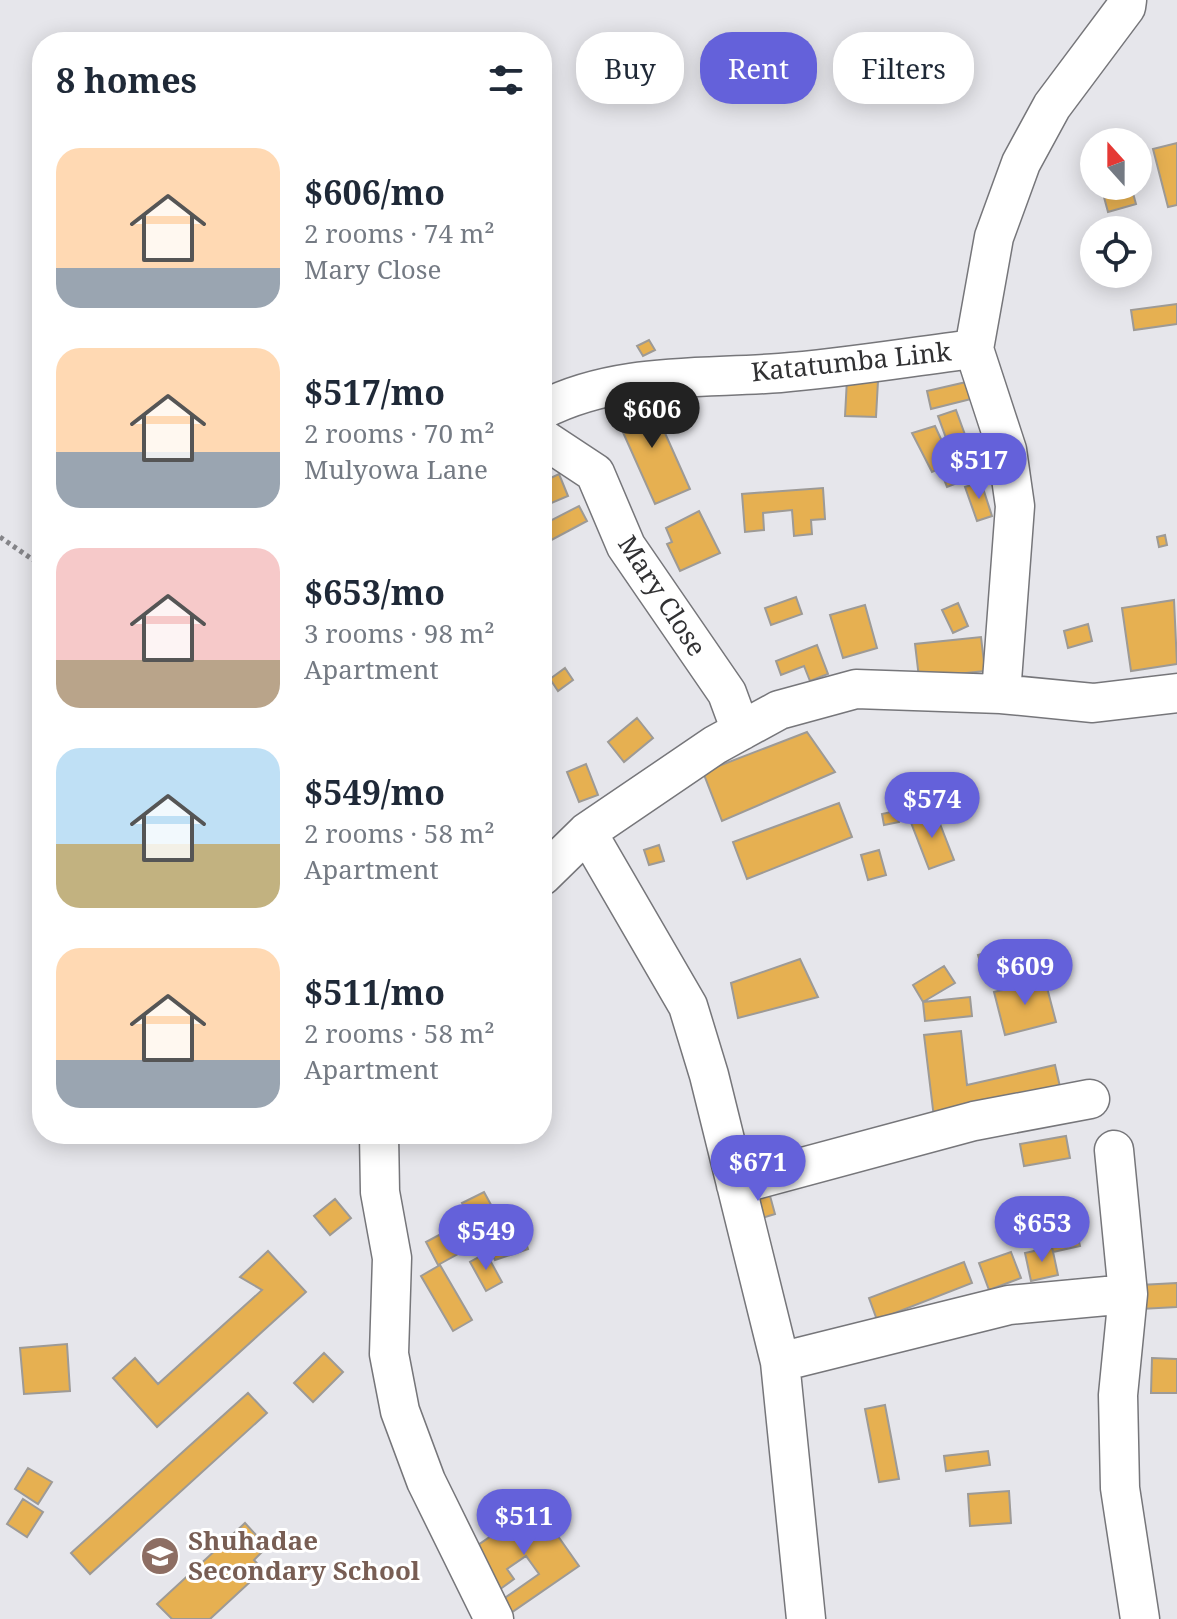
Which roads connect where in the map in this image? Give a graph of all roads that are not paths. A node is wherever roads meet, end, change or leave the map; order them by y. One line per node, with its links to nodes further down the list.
1 (1127, 0): 2 (street)
2 (974, 349): 3 (street, Katatumba Link); 6 (street)
3 (552, 405)
4 (552, 445): 7 (street, Mary Close)
5 (1177, 693): 6 (street)
6 (1001, 694): 7 (street)
7 (741, 731): 8 (street)
8 (587, 832): 9 (street); 13 (street)
9 (552, 866)
10 (1090, 1099): 13 (street)
11 (379, 1144): 16 (street)
12 (1114, 1150): 14 (street)
13 (736, 1185): 15 (street)
14 (1128, 1294): 15 (street); 18 (street)
15 (780, 1362): 17 (street)
16 (494, 1619)
17 (806, 1619)
18 (1140, 1619)

